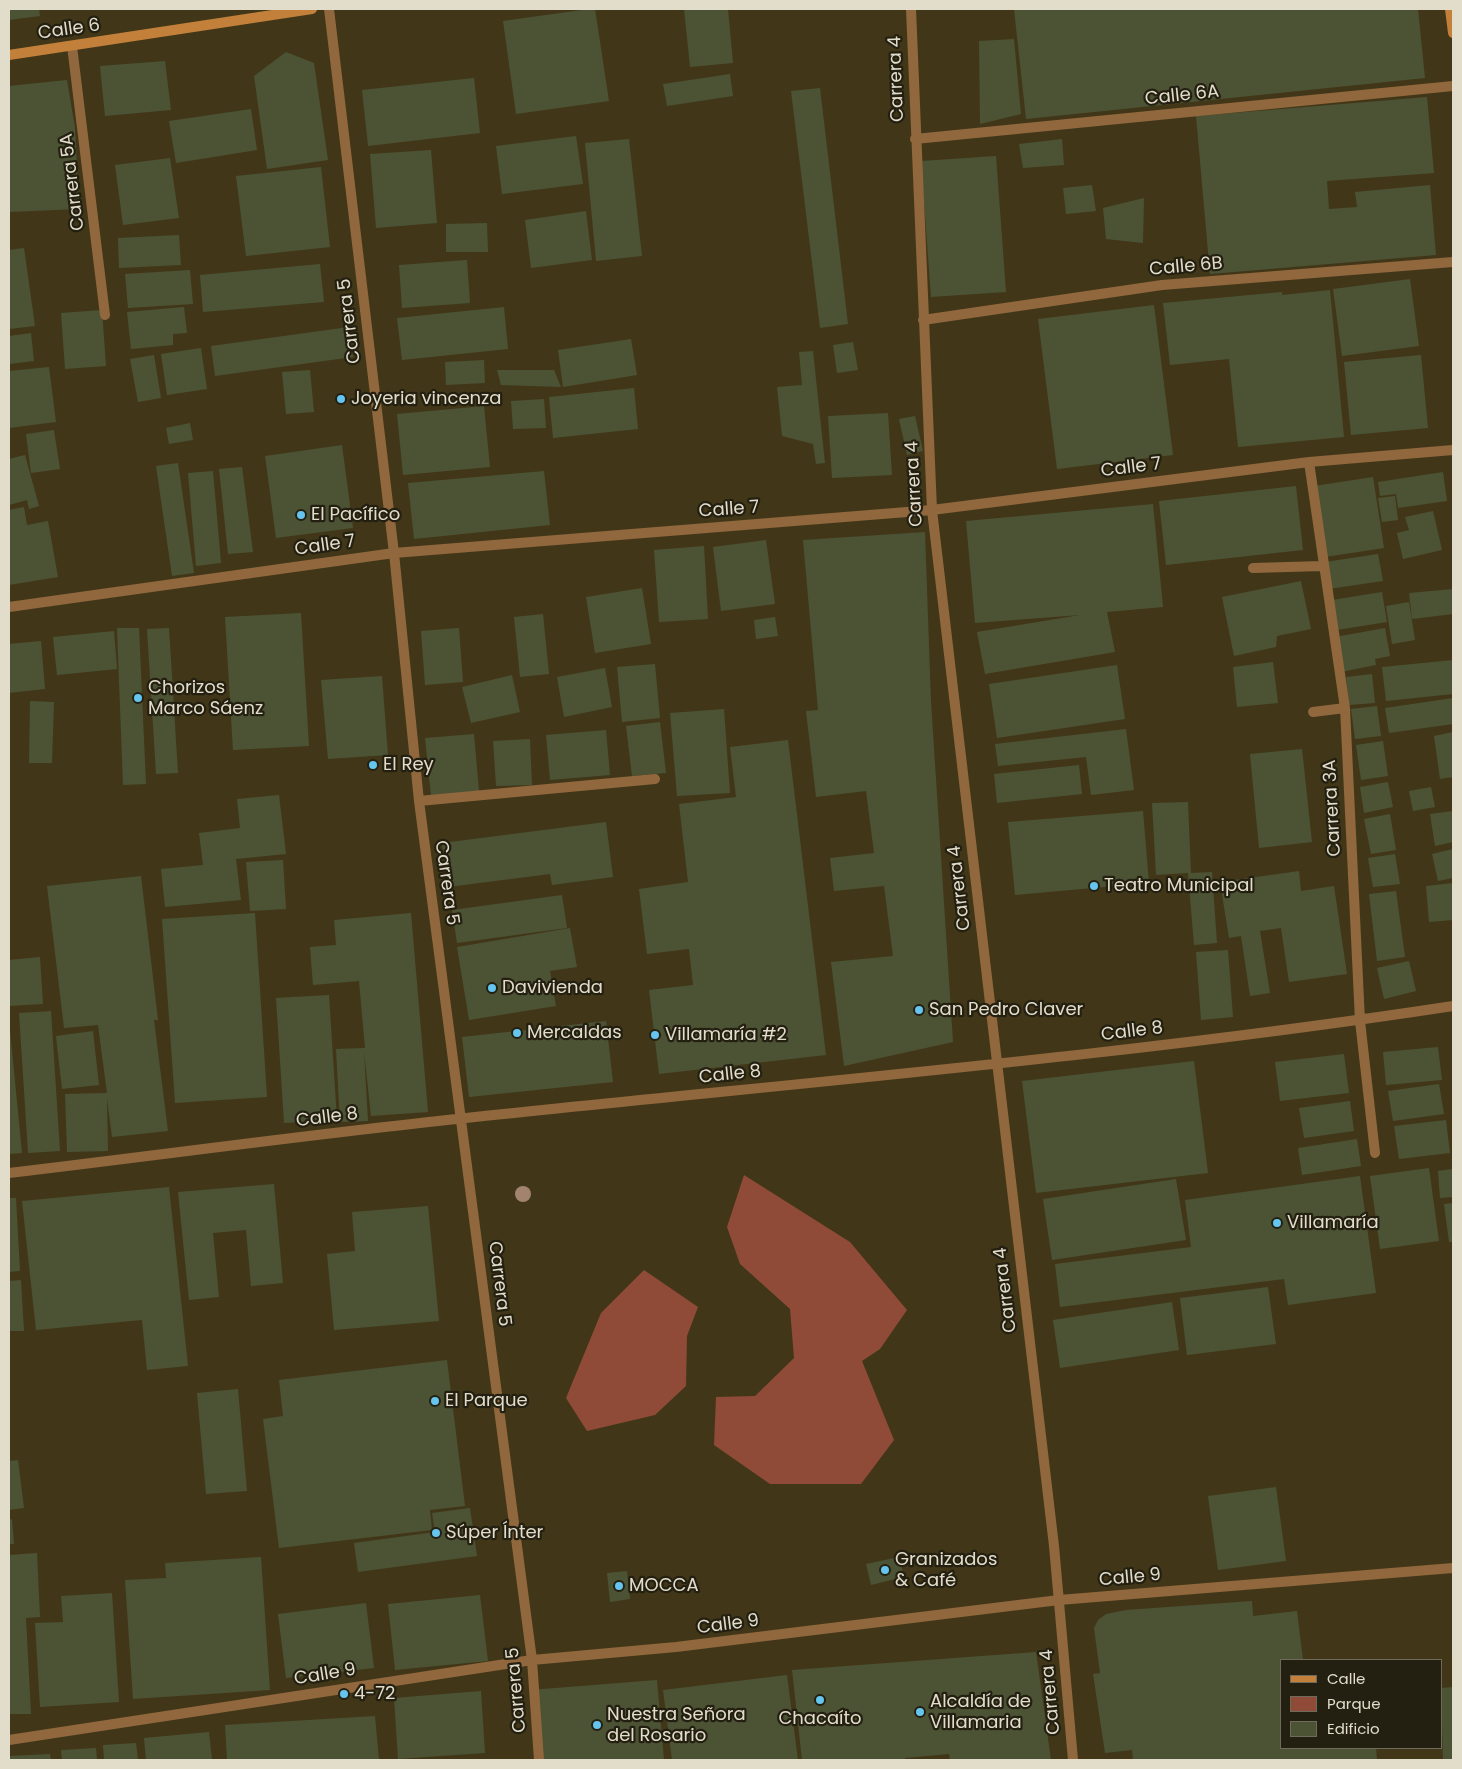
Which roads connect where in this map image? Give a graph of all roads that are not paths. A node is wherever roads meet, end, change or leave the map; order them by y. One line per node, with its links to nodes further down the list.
1 (312, 9): 6 (main road, Calle 6)
2 (329, 9): 16 (street, Carrera 5)
3 (911, 9): 9 (street, Carrera 4)
4 (1450, 9): 5 (main road)
5 (1453, 33)
6 (72, 46): 7 (main road, Calle 6); 11 (street, Carrera 5A)
7 (9, 55)
8 (1453, 86): 9 (street, Calle 6A)
9 (915, 139): 12 (street, Carrera 4)
10 (1453, 262): 12 (street, Calle 6B)
11 (105, 315)
12 (923, 320): 15 (street, Carrera 4)
13 (1453, 450): 14 (street, Calle 7)
14 (1309, 462): 15 (street, Calle 7); 17 (street, Carrera 3A)
15 (932, 510): 16 (street, Calle 7); 26 (street, Carrera 4)
16 (394, 552): 19 (street, Calle 7); 23 (street, Carrera 5)
17 (1322, 566): 18 (street); 20 (street, Carrera 3A)
18 (1253, 568)
19 (9, 607)
20 (1345, 708): 21 (street); 25 (street, Carrera 3A)
21 (1312, 712)
22 (655, 779): 23 (street)
23 (419, 801): 27 (street, Carrera 5)
24 (1453, 1006): 25 (street, Calle 8)
25 (1360, 1021): 26 (street, Calle 8); 28 (street, Carrera 3A)
26 (997, 1064): 27 (street, Calle 8); 31 (street, Carrera 4)
27 (461, 1118): 29 (street, Calle 8); 32 (street, Carrera 5)
28 (1375, 1153)
29 (9, 1173)
30 (1453, 1568): 31 (street, Calle 9)
31 (1059, 1600): 32 (street, Calle 9); 35 (street, Carrera 4)
32 (532, 1660): 33 (street, Calle 9); 34 (street, Carrera 5)
33 (9, 1740)
34 (539, 1760)
35 (1073, 1760)

